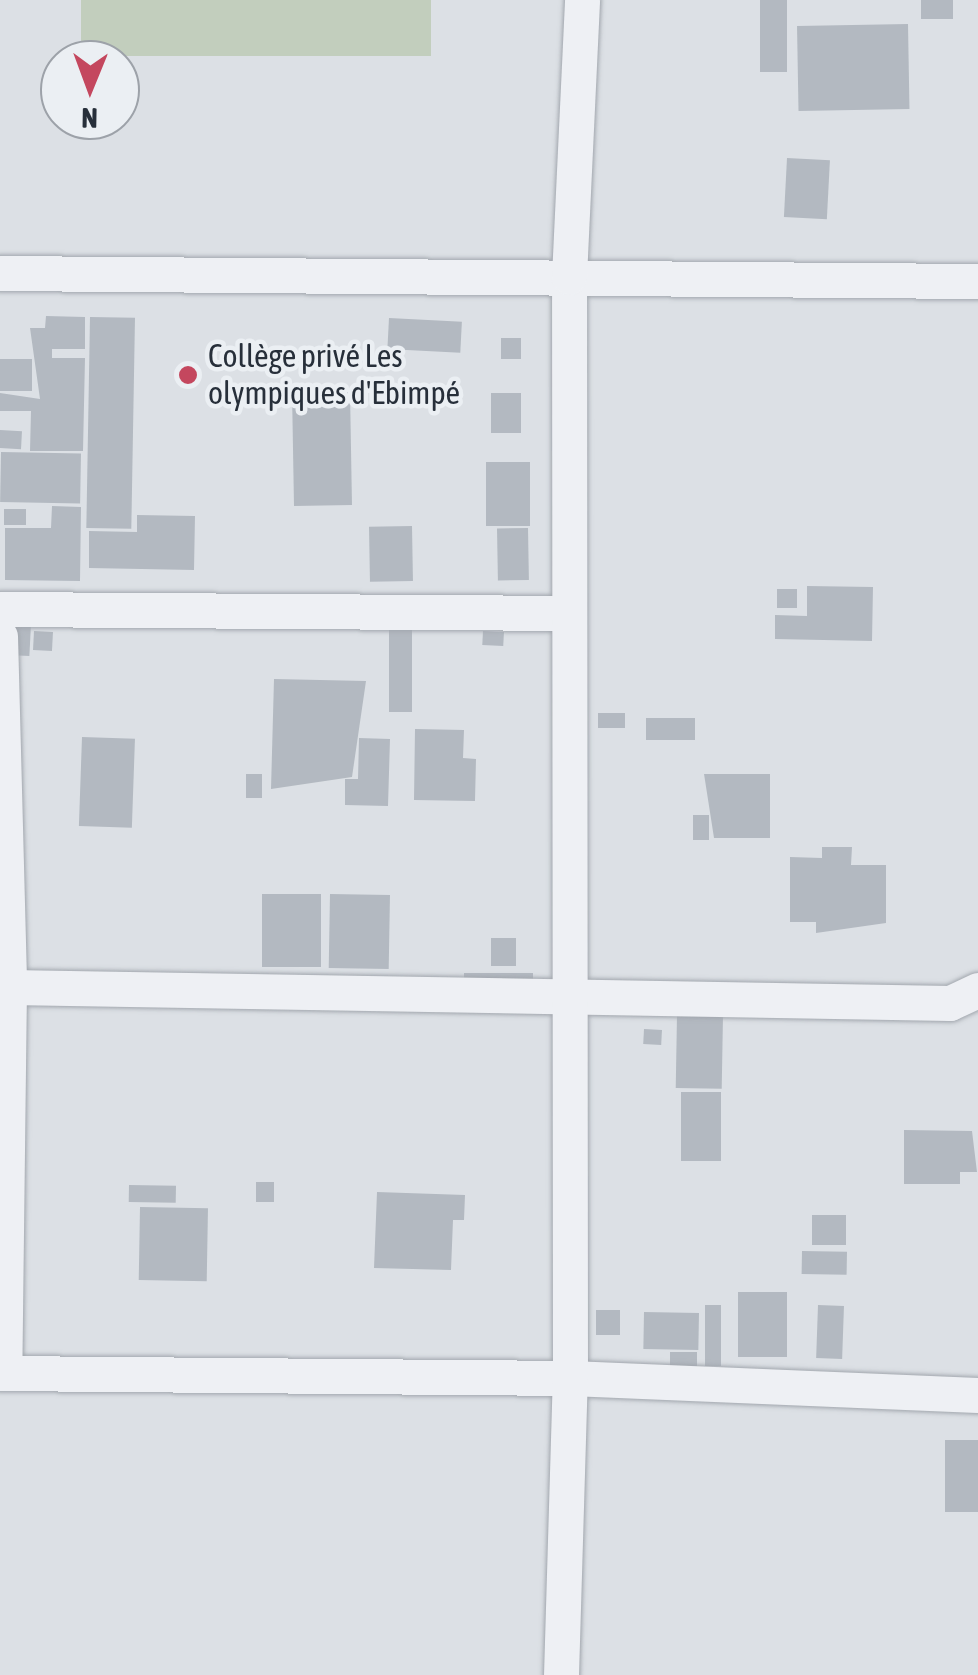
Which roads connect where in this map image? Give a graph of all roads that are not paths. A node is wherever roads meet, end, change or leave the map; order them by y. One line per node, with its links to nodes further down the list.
1 (582, 0): 3 (street)
2 (0, 273): 3 (street)
3 (569, 277): 4 (street); 6 (street)
4 (978, 281)
5 (0, 608): 6 (street)
6 (569, 613): 10 (street)
7 (0, 636): 8 (street)
8 (9, 986): 10 (street); 11 (street)
9 (978, 990): 10 (street)
10 (570, 996): 12 (street)
11 (2, 1373): 12 (street)
12 (570, 1378): 13 (street); 14 (street)
13 (978, 1396)
14 (561, 1675)

